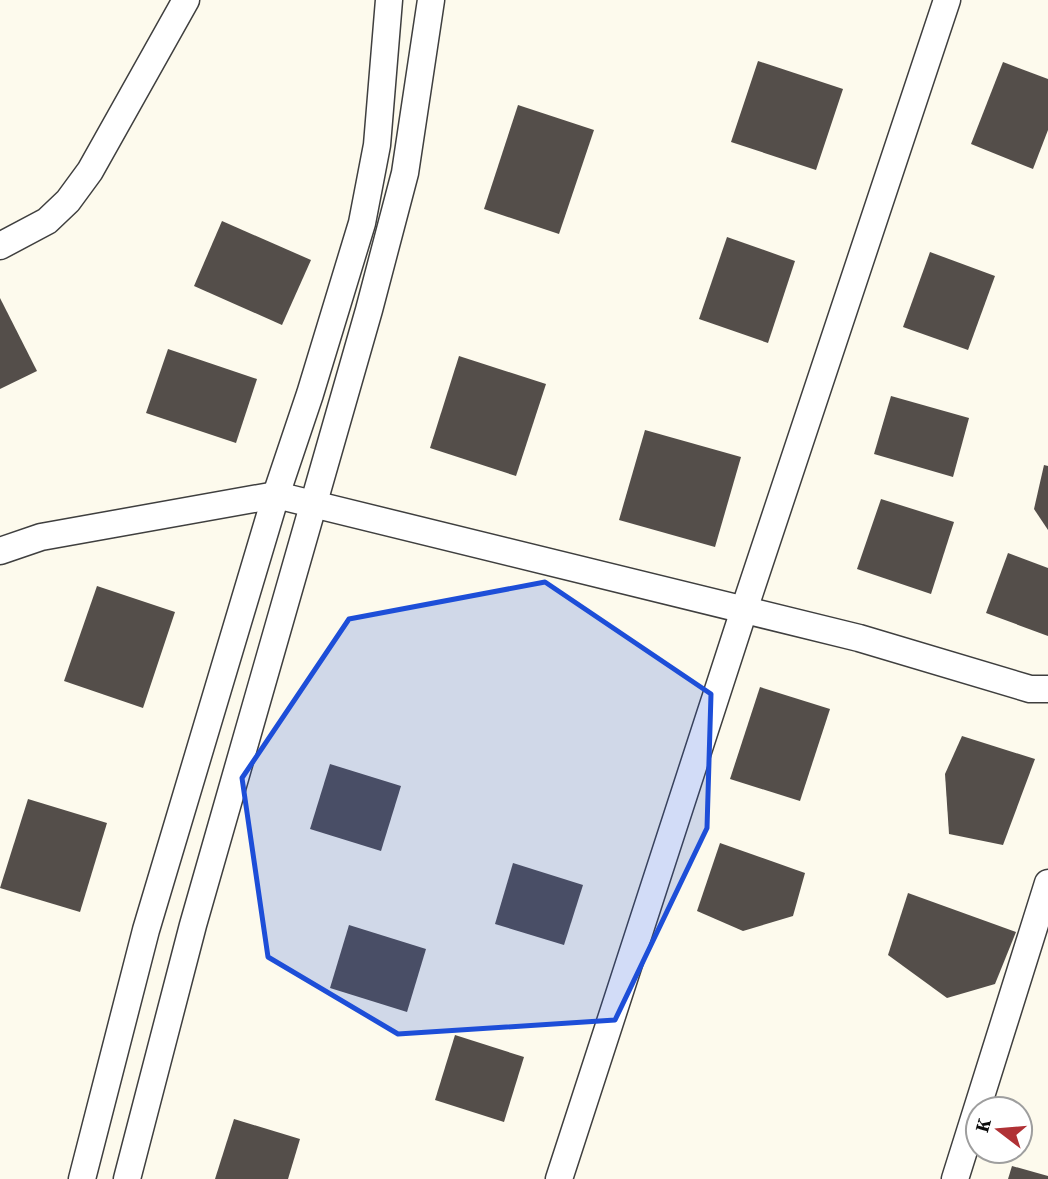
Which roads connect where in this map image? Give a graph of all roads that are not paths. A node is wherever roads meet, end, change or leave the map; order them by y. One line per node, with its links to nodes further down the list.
1 (186, 0): 5 (street)
2 (390, 0): 6 (street)
3 (430, 0): 7 (street)
4 (947, 0): 9 (street)
5 (0, 246)
6 (276, 495): 7 (street); 8 (street); 12 (street)
7 (313, 504): 9 (street); 13 (street)
8 (0, 551)
9 (744, 610): 10 (street); 14 (street)
10 (1048, 690)
11 (1048, 883): 15 (street)
12 (82, 1179)
13 (127, 1179)
14 (559, 1179)
15 (955, 1179)

